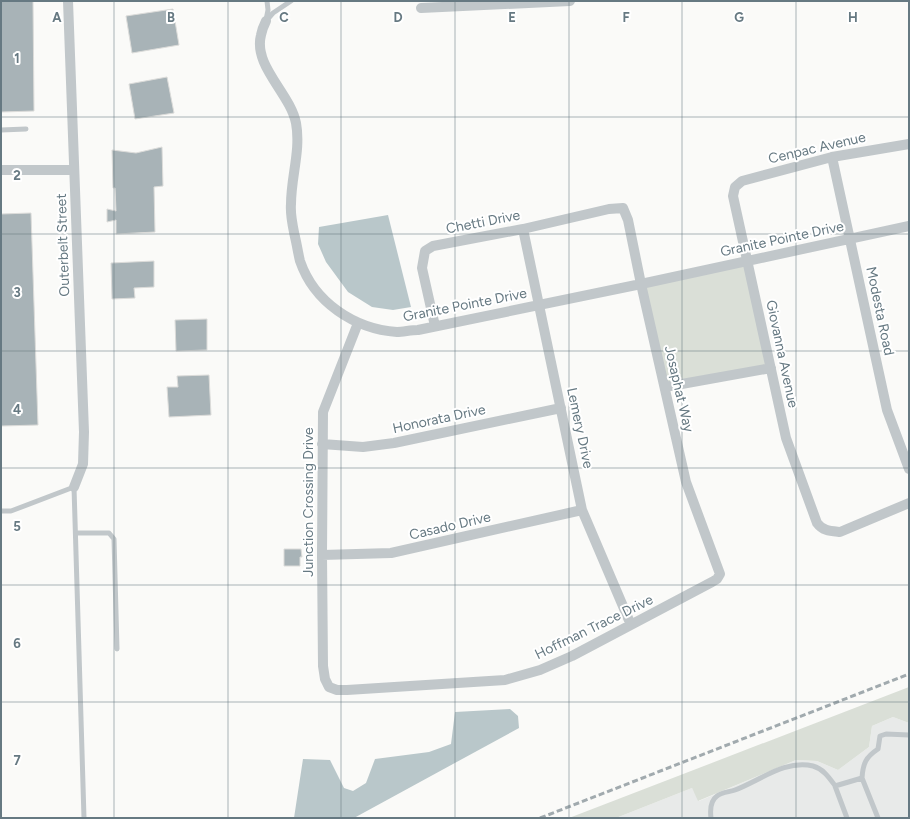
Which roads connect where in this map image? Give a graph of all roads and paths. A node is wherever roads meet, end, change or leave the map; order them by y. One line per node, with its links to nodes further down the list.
1 (68, 1): 12 (street, Outerbelt Street)
2 (267, 1): 6 (lane)
3 (291, 1): 6 (lane)
4 (570, 1): 5 (street)
5 (421, 8)
6 (266, 21): 21 (street, Granite Pointe Drive)
7 (26, 129): 8 (lane)
8 (1, 130)
9 (909, 144): 10 (street, Cenpac Avenue)
10 (832, 157): 13 (street, Cenpac Avenue); 17 (street, Modesta Road)
11 (1, 170): 12 (street)
12 (74, 170): 28 (street, Outerbelt Street)
13 (735, 187): 18 (street, Giovanna Avenue)
14 (623, 208): 16 (street, Chetti Drive); 19 (street, Josaphat Way)
15 (909, 226): 17 (street, Granite Pointe Drive)
16 (523, 229): 20 (street, Lemery Drive); 22 (street, Chetti Drive)
17 (850, 239): 18 (street, Granite Pointe Drive); 27 (street, Modesta Road)
18 (748, 261): 19 (street, Granite Pointe Drive); 23 (street, Giovanna Avenue)
19 (641, 284): 20 (street, Granite Pointe Drive); 24 (street, Josaphat Way)
20 (539, 304): 22 (street, Granite Pointe Drive); 25 (street, Lemery Drive)
21 (358, 323): 22 (street, Granite Pointe Drive); 26 (street, Junction Crossing Drive)
22 (435, 326)
23 (771, 368): 24 (street); 29 (street, Giovanna Avenue)
24 (665, 387): 34 (street, Josaphat Way)
25 (561, 408): 26 (street, Honorata Drive); 30 (street, Lemery Drive)
26 (322, 444): 33 (street, Junction Crossing Drive)
27 (909, 469)
28 (74, 487): 31 (lane); 32 (lane)
29 (909, 503)
30 (582, 510): 33 (street, Casado Drive); 35 (street, Lemery Drive)
31 (1, 511)
32 (76, 532): 36 (lane); 41 (lane)
33 (322, 555): 37 (street, Junction Crossing Drive)
34 (720, 574): 35 (street, Hoffman Trace Drive)
35 (631, 625): 37 (street, Hoffman Trace Drive)
36 (116, 649)
37 (329, 687)
38 (909, 735): 39 (lane)
39 (862, 778): 40 (lane); 44 (lane)
40 (836, 787): 42 (lane); 43 (lane)
41 (84, 818)
42 (711, 818)
43 (847, 818)
44 (878, 818)

